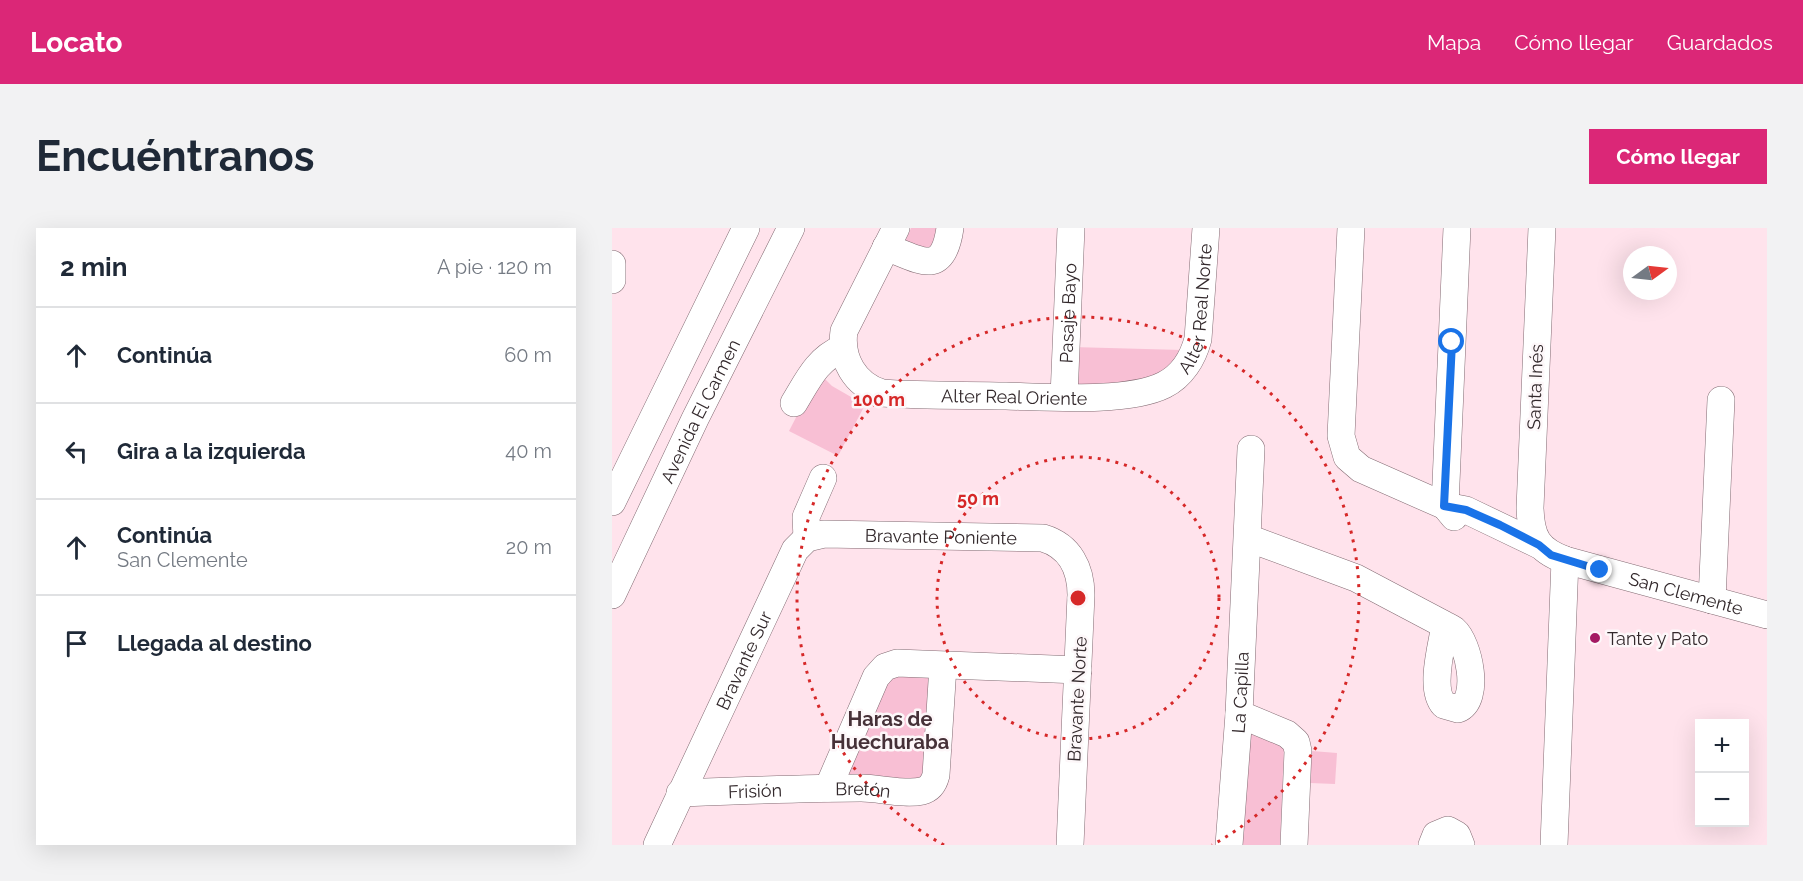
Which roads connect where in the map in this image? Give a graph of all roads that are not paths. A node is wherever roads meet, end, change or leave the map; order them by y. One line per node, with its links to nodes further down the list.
1 (746, 228): 16 (street)
2 (791, 228): 18 (street, Avenida El Carmen)
3 (950, 228): 9 (street)
4 (1071, 228): 14 (street, Pasaje Bayo)
5 (1206, 228): 13 (street, Alter Real Norte)
6 (1351, 228): 22 (street)
7 (1457, 228): 22 (street)
8 (1542, 228): 25 (street, Santa Inés)
9 (891, 237): 12 (street)
10 (612, 264): 11 (street)
11 (612, 280)
12 (843, 348): 14 (street, Alter Real Oriente); 17 (street)
13 (1172, 381): 14 (street, Alter Real Oriente)
14 (1064, 397)
15 (1721, 400): 29 (street)
16 (659, 403): 18 (street); 21 (street)
17 (794, 403)
18 (695, 419): 28 (street, Avenida El Carmen)
19 (1251, 449): 24 (street, La Capilla)
20 (823, 478): 23 (street)
21 (612, 502)
22 (1444, 506): 25 (street)
23 (807, 538): 26 (street, Bravante Poniente); 36 (street, Bravante Sur)
24 (1248, 538): 31 (street); 34 (street, La Capilla)
25 (1539, 545): 27 (street, San Clemente)
26 (1070, 555): 33 (street, Bravante Norte)
27 (1565, 560): 29 (street, San Clemente); 43 (street)
28 (612, 595)
29 (1712, 600): 30 (street, San Clemente)
30 (1767, 615)
31 (1445, 625)
32 (943, 666): 33 (street, Bretón); 35 (street, Bretón); 35 (street, Bretón)
33 (1078, 670): 38 (street, Bravante Norte)
34 (1239, 714): 39 (street, La Capilla); 40 (street)
35 (828, 788): 36 (street, Frisión)
36 (680, 793): 37 (street, Bravante Sur)
37 (657, 845)
38 (1070, 845)
39 (1229, 845)
40 (1294, 845)
41 (1432, 845): 42 (street)
42 (1461, 845)
43 (1554, 845)

